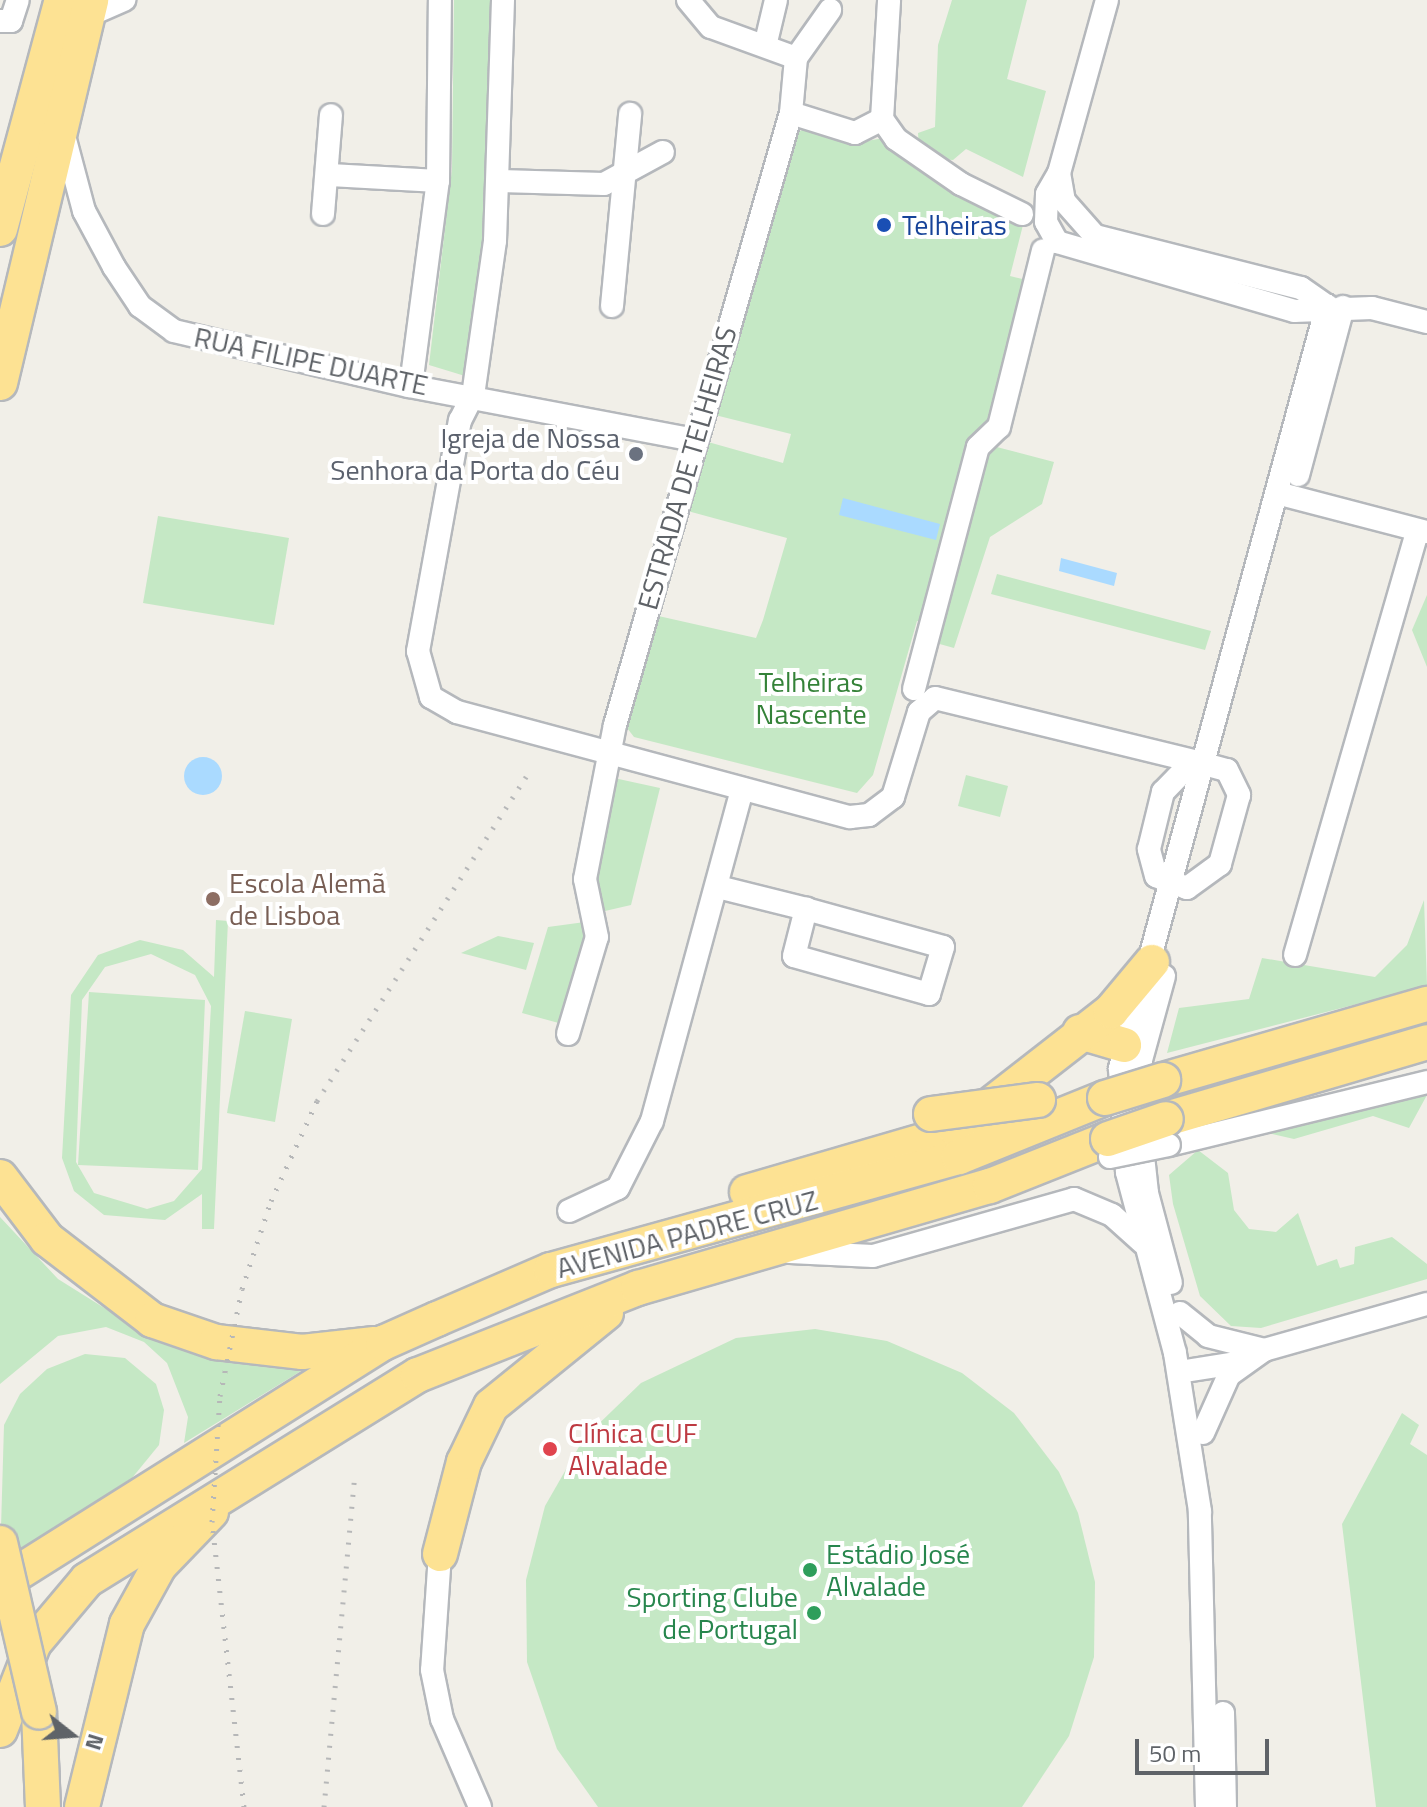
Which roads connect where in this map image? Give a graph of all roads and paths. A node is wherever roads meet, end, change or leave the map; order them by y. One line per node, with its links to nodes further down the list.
1 (18, 0): 11 (street)
2 (124, 0): 9 (street)
3 (440, 0): 23 (street)
4 (503, 0): 24 (street)
5 (688, 0): 12 (street)
6 (776, 0): 12 (street)
7 (889, 0): 18 (street)
8 (1107, 0): 20 (street)
9 (79, 6): 17 (highway); 27 (highway)
10 (830, 10): 13 (street)
11 (0, 21)
12 (766, 42): 13 (street)
13 (796, 58): 14 (street, ESTRADA DE TELHEIRAS)
14 (791, 113): 18 (street); 35 (street, ESTRADA DE TELHEIRAS)
15 (630, 114): 21 (street)
16 (331, 115): 22 (street)
17 (59, 116): 32 (highway); 33 (street, RUA FILIPE DUARTE)
18 (882, 119): 26 (street)
19 (663, 152): 21 (street)
20 (1059, 173): 28 (street); 30 (street)
21 (624, 174): 24 (street); 29 (street)
22 (330, 175): 23 (street); 25 (street)
23 (438, 181): 33 (street)
24 (500, 181): 34 (street)
25 (323, 214)
26 (1022, 214)
27 (0, 229)
28 (1050, 246): 30 (street); 38 (street)
29 (612, 306)
30 (1335, 306): 31 (street); 36 (street)
31 (1427, 322)
32 (0, 383)
33 (411, 385): 34 (street, RUA FILIPE DUARTE)
34 (473, 395): 35 (street, RUA FILIPE DUARTE); 40 (street)
35 (695, 440): 40 (street, ESTRADA DE TELHEIRAS)
36 (1285, 495): 37 (street); 41 (street)
37 (1423, 531): 47 (street)
38 (914, 689)
39 (1137, 748): 41 (street); 42 (street); 43 (street)
40 (609, 750): 42 (street); 51 (street, ESTRADA DE TELHEIRAS)
41 (1206, 763): 43 (street); 44 (street); 44 (street)
42 (742, 789): 45 (street)
43 (1163, 792): 44 (street)
44 (1180, 886): 48 (street); 55 (street)
45 (718, 887): 46 (street); 60 (street)
46 (806, 909): 46 (street)
47 (1295, 955)
48 (1152, 962): 50 (highway); 53 (street)
49 (1427, 1004): 55 (highway, AVENIDA PADRE CRUZ)
50 (1080, 1032): 53 (highway); 59 (highway)
51 (568, 1034)
52 (1427, 1042): 57 (highway, AVENIDA PADRE CRUZ)
53 (1124, 1045): 55 (street); 62 (street)
54 (1427, 1082): 57 (street, AVENIDA PADRE CRUZ)
55 (1151, 1084): 56 (highway, AVENIDA PADRE CRUZ, bridge); 66 (street)
56 (1105, 1098): 59 (highway, bridge); 61 (highway, AVENIDA PADRE CRUZ)
57 (1168, 1132): 63 (highway, AVENIDA PADRE CRUZ, bridge)
58 (0, 1177): 67 (highway)
59 (747, 1192): 61 (highway)
60 (569, 1211)
61 (699, 1230): 67 (highway, AVENIDA PADRE CRUZ)
62 (1143, 1243): 63 (street); 69 (street)
63 (761, 1251): 64 (highway, AVENIDA PADRE CRUZ)
64 (638, 1288): 71 (highway, AVENIDA PADRE CRUZ); 73 (highway)
65 (1427, 1304): 68 (street)
66 (1180, 1313): 68 (street); 69 (street)
67 (383, 1343): 74 (highway, AVENIDA PADRE CRUZ)
68 (1256, 1355): 69 (street); 70 (street)
69 (1186, 1371): 70 (street); 81 (street)
70 (1203, 1433): 82 (street)
71 (236, 1486): 75 (highway); 76 (highway)
72 (0, 1543): 77 (highway, bridge)
73 (440, 1554): 80 (street)
74 (0, 1584)
75 (0, 1730)
76 (93, 1754): 78 (highway); 79 (highway)
77 (43, 1807)
78 (82, 1807)
79 (99, 1807)
80 (480, 1807)
81 (1207, 1807)
82 (1225, 1807)

